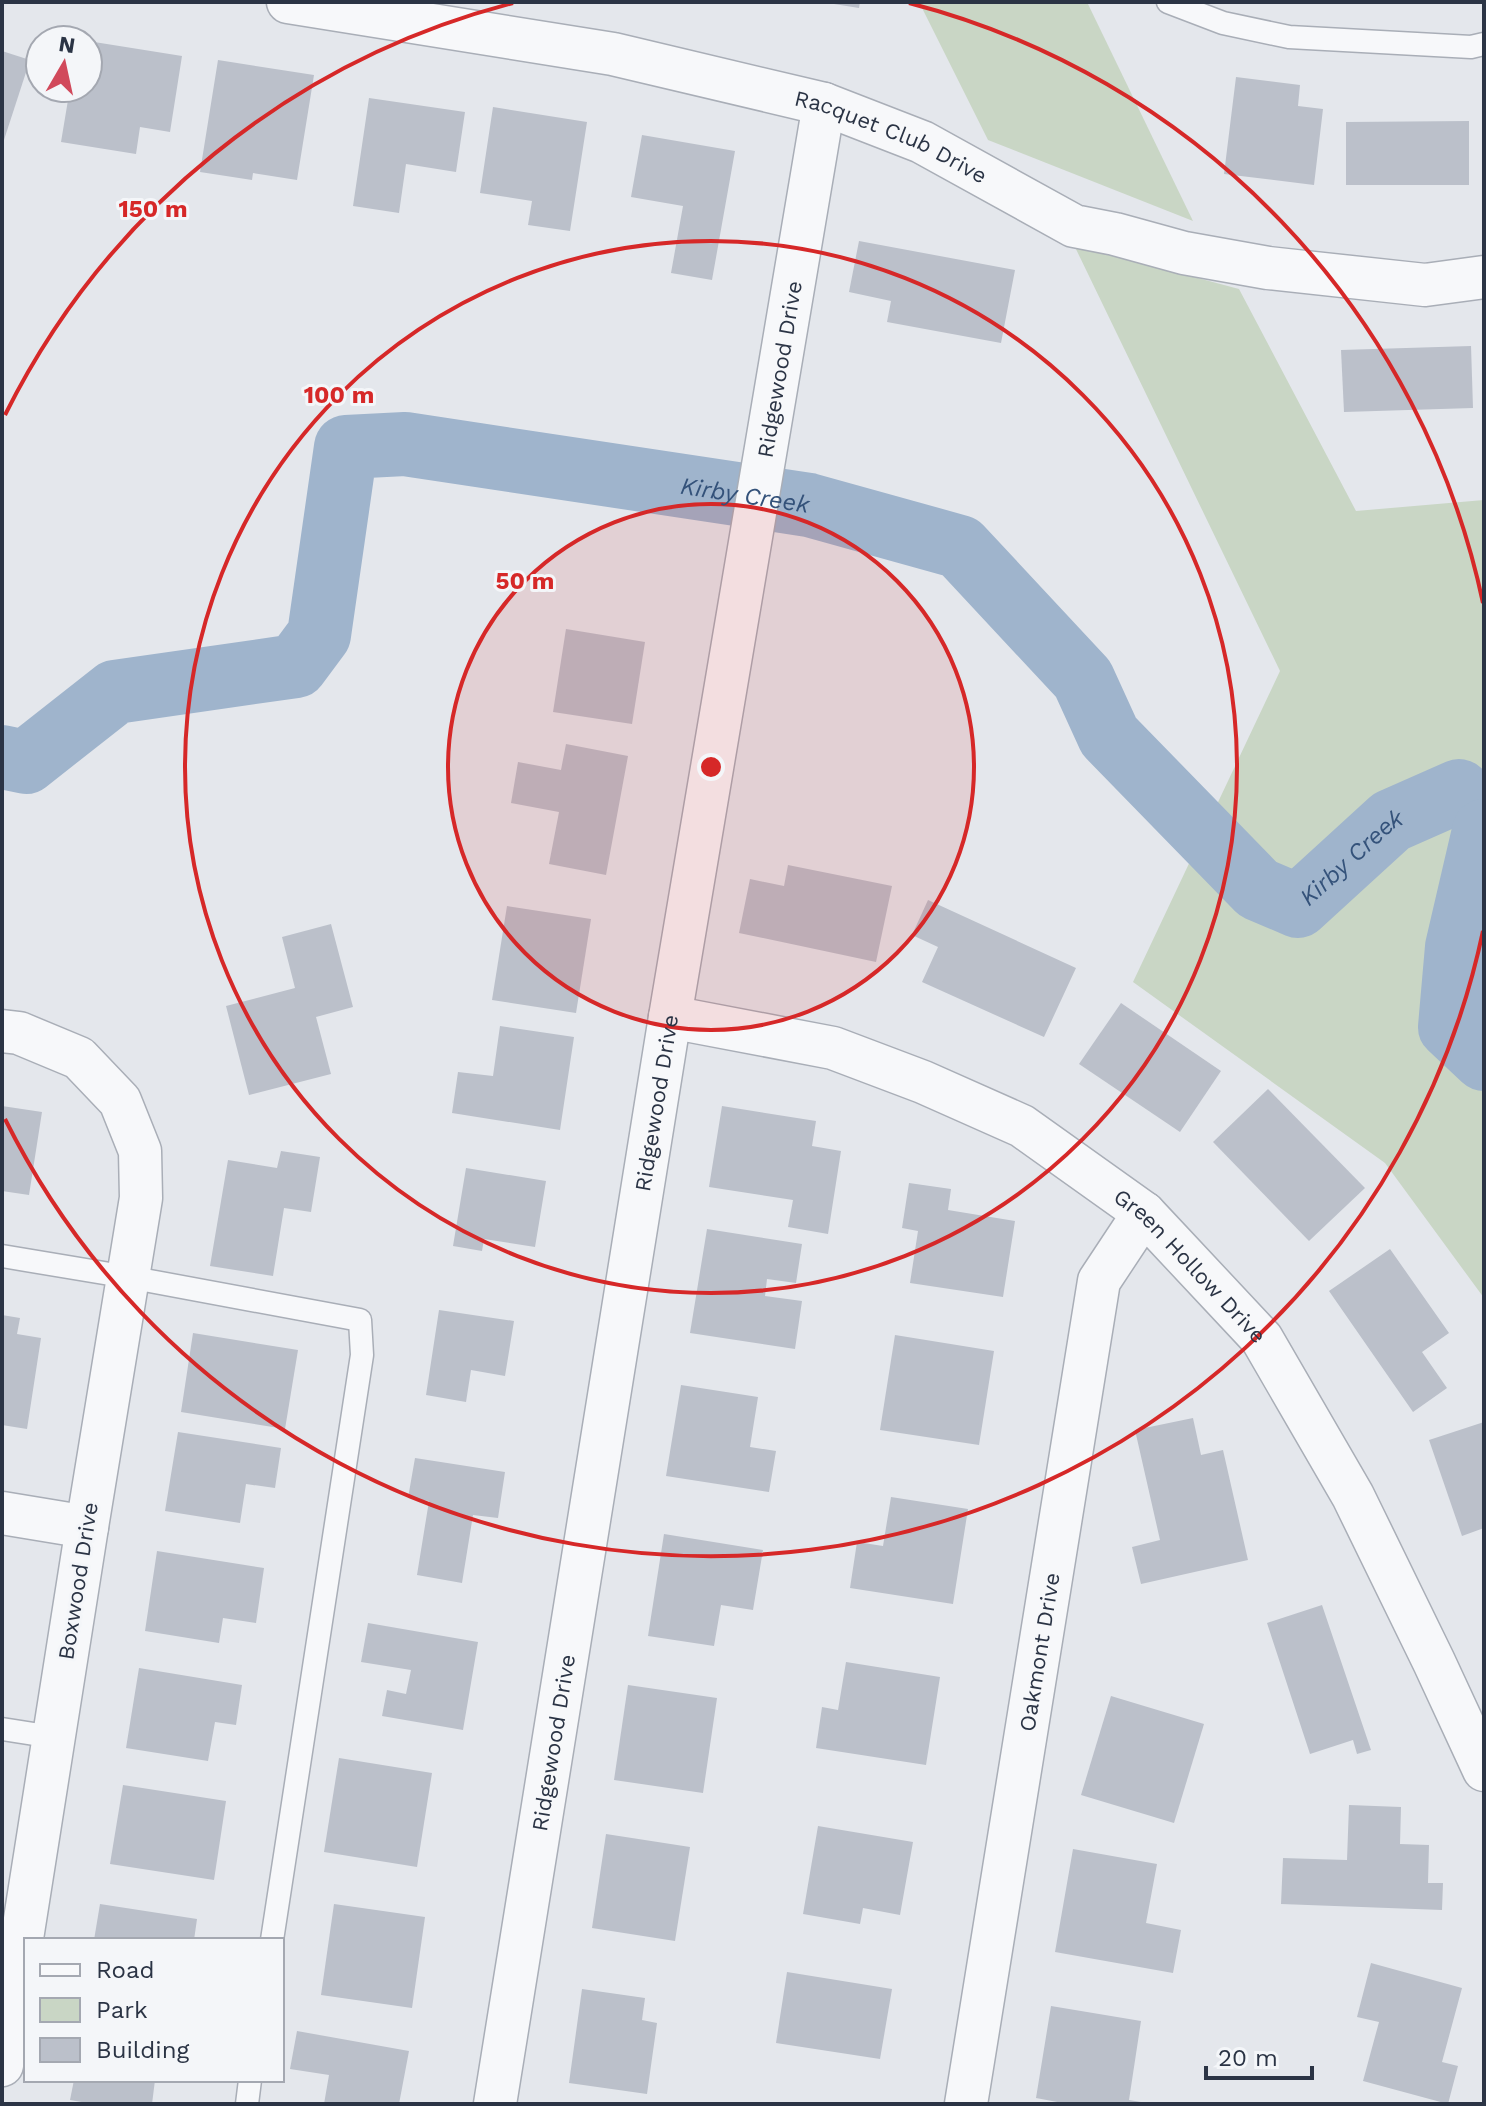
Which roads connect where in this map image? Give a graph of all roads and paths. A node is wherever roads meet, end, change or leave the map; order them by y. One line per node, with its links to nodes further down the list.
1 (288, 2): 3 (street, Racquet Club Drive)
2 (1168, 2): 4 (lane)
3 (430, 13): 5 (street, Racquet Club Drive)
4 (1484, 44)
5 (824, 104): 6 (street, Racquet Club Drive); 7 (street, Ridgewood Drive)
6 (1484, 277)
7 (670, 1017): 9 (street, Green Hollow Drive); 22 (street, Ridgewood Drive)
8 (2, 1031): 11 (street, Boxwood Drive)
9 (1144, 1213): 16 (street, Green Hollow Drive); 23 (street, Oakmont Drive)
10 (2, 1256): 11 (lane)
11 (128, 1277): 13 (street, Boxwood Drive); 17 (lane)
12 (2, 1513): 13 (street)
13 (87, 1527): 15 (street, Boxwood Drive)
14 (2, 1729): 15 (lane)
15 (53, 1737): 18 (street, Boxwood Drive)
16 (1484, 1770)
17 (272, 1938)
18 (7, 2005): 19 (street, Boxwood Drive)
19 (2, 2065)
20 (250, 2082): 21 (lane)
21 (247, 2104)
22 (495, 2104)
23 (966, 2104)

